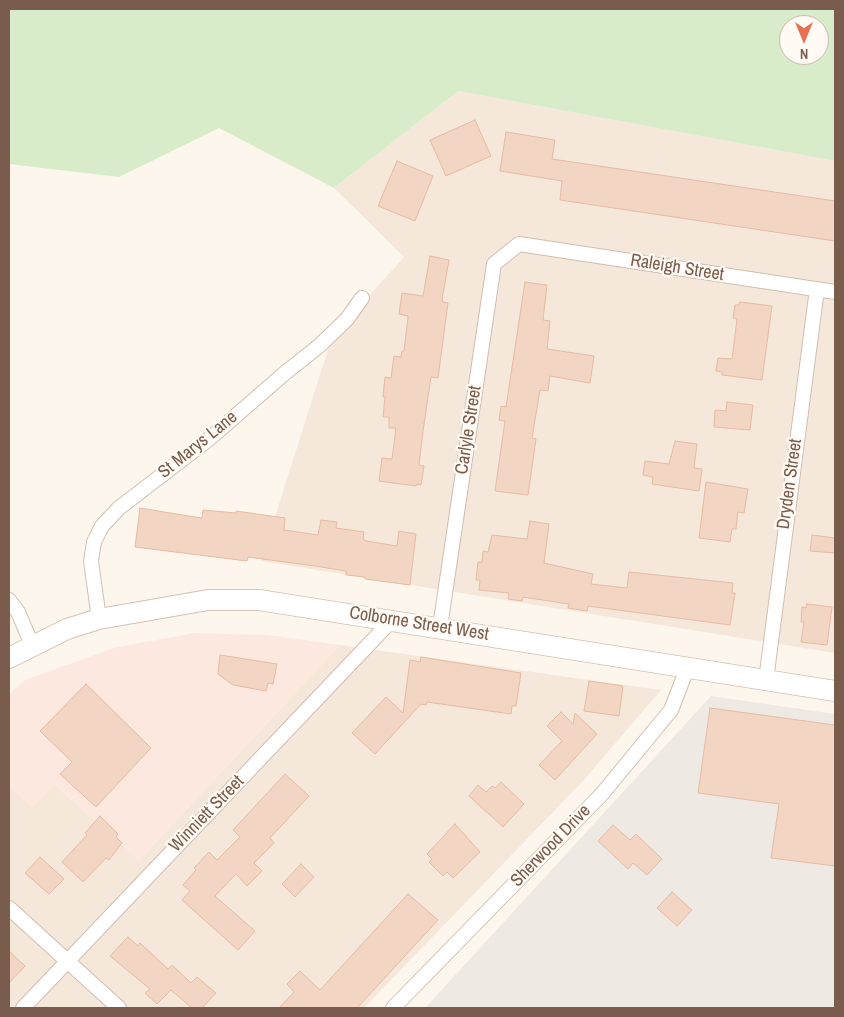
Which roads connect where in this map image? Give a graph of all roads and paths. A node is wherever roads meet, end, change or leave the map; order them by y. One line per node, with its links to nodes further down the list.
1 (519, 244): 2 (street, Raleigh Street); 8 (street, Carlyle Street)
2 (816, 290): 3 (street, Raleigh Street); 12 (street, Dryden Street)
3 (835, 292)
4 (362, 298): 6 (street, St Marys Lane)
5 (9, 600): 9 (street)
6 (99, 618): 7 (main road, Colborne Street West); 9 (main road, Colborne Street West)
7 (392, 620): 8 (main road, Colborne Street West); 15 (street, Winniett Street)
8 (440, 627): 11 (main road, Colborne Street West)
9 (32, 645): 10 (main road, Colborne Street West)
10 (9, 658)
11 (687, 669): 12 (main road, Colborne Street West); 18 (street, Sherwood Drive)
12 (766, 680): 13 (main road, Colborne Street West)
13 (835, 691)
14 (9, 908): 15 (street)
15 (66, 961): 16 (street, Winniett Street); 17 (street)
16 (23, 1008)
17 (119, 1008)
18 (393, 1008)

